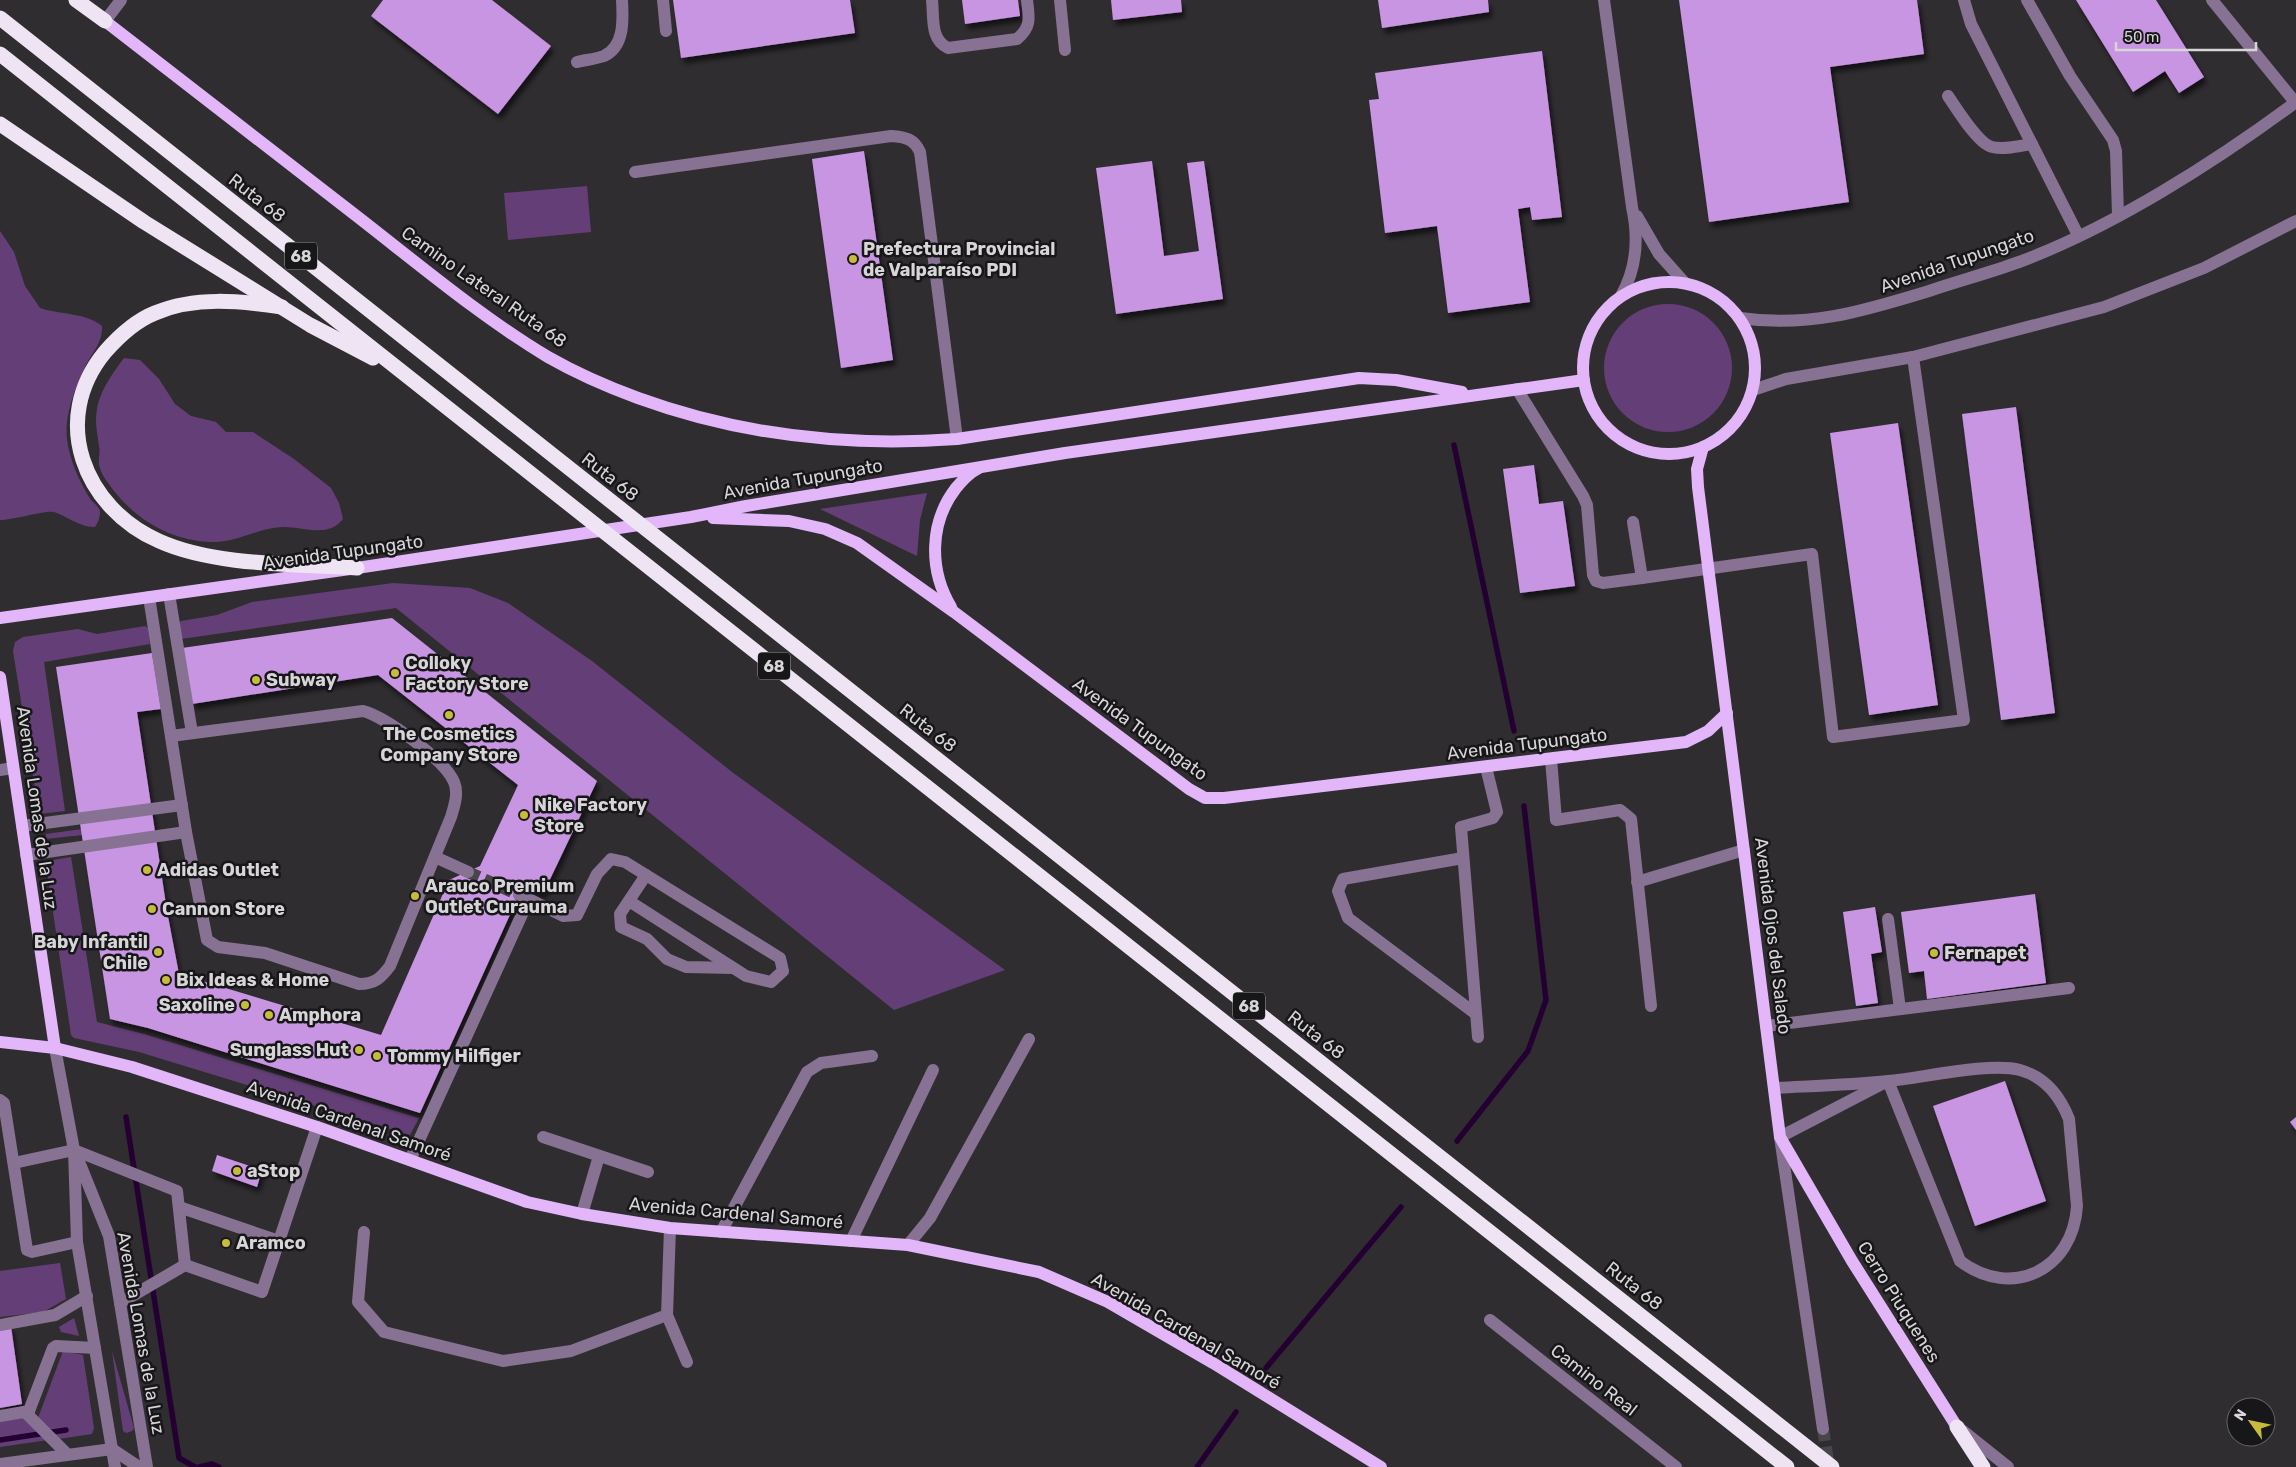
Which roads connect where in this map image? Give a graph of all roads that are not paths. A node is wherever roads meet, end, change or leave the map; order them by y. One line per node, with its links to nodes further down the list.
1 (76, 0): 13 (highway)
2 (121, 0): 13 (street)
3 (622, 0): 17 (street)
4 (663, 0): 14 (street)
5 (932, 0): 6 (street)
6 (1027, 0)
7 (1060, 0): 15 (street)
8 (1604, 0): 23 (street)
9 (1964, 0): 21 (street)
10 (2027, 0): 24 (street)
11 (2212, 0): 19 (street)
12 (0, 18): 123 (highway, Ruta 68 / 68)
13 (105, 21): 38 (main road, Camino Lateral Ruta 68)
14 (666, 31)
15 (1065, 50)
16 (0, 54): 32 (highway, 68)
17 (577, 62)
18 (1948, 96): 21 (street)
19 (2296, 102): 24 (street, Avenida Tupungato)
20 (0, 124): 29 (highway)
21 (2032, 144): 26 (street)
22 (635, 172): 38 (street)
23 (1632, 208): 27 (street); 28 (street)
24 (2118, 215): 26 (street, Avenida Tupungato)
25 (2296, 221): 31 (street)
26 (2078, 235): 30 (street, Avenida Tupungato)
27 (1684, 282): 28 (main road); 30 (main road)
28 (1621, 296): 33 (main road)
29 (282, 307): 32 (highway); 43 (highway)
30 (1740, 318): 35 (main road)
31 (1913, 357): 35 (street); 44 (street)
32 (396, 368): 122 (highway, 68)
33 (1584, 380): 34 (main road, Avenida Tupungato); 39 (main road)
34 (1518, 389): 36 (main road, Avenida Tupungato); 45 (street)
35 (1753, 390): 39 (main road)
36 (1486, 394): 37 (main road, Avenida Tupungato); 40 (main road, Avenida Tupungato)
37 (1112, 414): 38 (main road, Camino Lateral Ruta 68)
38 (957, 439)
39 (1703, 447): 44 (main road, Avenida Ojos del Salado)
40 (983, 466): 41 (main road, Avenida Tupungato); 48 (main road)
41 (691, 517): 43 (main road, Avenida Tupungato); 48 (main road, Avenida Tupungato)
42 (1633, 522): 45 (street)
43 (356, 568): 46 (main road, Avenida Tupungato)
44 (1709, 569): 45 (street); 51 (main road, Avenida Ojos del Salado)
45 (1642, 578)
46 (169, 594): 47 (main road, Avenida Tupungato); 52 (street)
47 (149, 597): 49 (main road, Avenida Tupungato); 53 (street)
48 (954, 612): 55 (main road, Avenida Tupungato)
49 (0, 618)
50 (0, 678): 56 (main road, Avenida Lomas de la Luz)
51 (1727, 713): 54 (main road, Avenida Tupungato); 61 (main road, Avenida Ojos del Salado)
52 (192, 733): 53 (street); 63 (street)
53 (172, 736): 58 (street)
54 (1551, 760): 55 (main road, Avenida Tupungato); 67 (street)
55 (1486, 767): 64 (street)
56 (14, 768): 57 (street); 59 (main road, Avenida Lomas de la Luz)
57 (0, 770)
58 (182, 805): 59 (street); 60 (street)
59 (22, 826): 62 (main road, Avenida Lomas de la Luz)
60 (186, 832): 62 (street); 63 (street)
61 (1744, 850): 67 (street); 75 (main road, Avenida Ojos del Salado)
62 (26, 855): 79 (main road, Avenida Lomas de la Luz)
63 (435, 857): 65 (street)
64 (1463, 858): 74 (street); 74 (street)
65 (468, 872)
66 (646, 875): 68 (street); 70 (street); 90 (street)
67 (1637, 882): 72 (street)
68 (629, 901): 70 (street); 70 (street)
69 (1888, 920): 73 (street)
70 (733, 968)
71 (2069, 988): 73 (street)
72 (1651, 1006)
73 (1900, 1009): 75 (street)
74 (1476, 1014): 76 (street)
75 (1766, 1026): 83 (main road, Avenida Ojos del Salado)
76 (1478, 1037)
77 (1029, 1039): 101 (street)
78 (0, 1042): 79 (main road, Avenida Cardenal Samoré)
79 (55, 1048): 85 (main road, Avenida Cardenal Samoré); 88 (street, Avenida Lomas de la Luz)
80 (872, 1056): 97 (street)
81 (933, 1070): 100 (street)
82 (1888, 1081): 82 (street); 83 (street); 87 (street)
83 (1774, 1088): 87 (main road, Avenida Ojos del Salado)
84 (0, 1100): 91 (street)
85 (317, 1128): 90 (main road, Avenida Cardenal Samoré); 98 (street)
86 (543, 1137): 89 (street)
87 (1780, 1137): 112 (main road, Cerro Piuquenes); 113 (street, Avenida Ojos del Salado)
88 (74, 1150): 91 (street); 93 (street); 99 (street, Avenida Lomas de la Luz); 104 (street, Avenida Lomas de la Luz)
89 (599, 1156): 92 (street); 94 (street)
90 (410, 1160): 94 (main road, Avenida Cardenal Samoré)
91 (14, 1164): 99 (street)
92 (648, 1172)
93 (179, 1207): 98 (street); 102 (street)
94 (582, 1214): 95 (main road, Avenida Cardenal Samoré)
95 (670, 1228): 97 (main road, Avenida Cardenal Samoré); 105 (street)
96 (364, 1232): 105 (street)
97 (722, 1232): 100 (main road, Avenida Cardenal Samoré)
98 (279, 1241): 102 (street)
99 (77, 1242): 103 (street, Avenida Lomas de la Luz)
100 (851, 1242): 101 (main road, Avenida Cardenal Samoré)
101 (908, 1245): 120 (main road, Avenida Cardenal Samoré)
102 (185, 1265): 104 (street)
103 (87, 1296): 107 (street); 108 (street, Avenida Lomas de la Luz)
104 (120, 1303): 119 (street, Avenida Lomas de la Luz)
105 (667, 1315): 109 (street)
106 (1490, 1320): 121 (street, Camino Real)
107 (0, 1325)
108 (95, 1348): 110 (street); 114 (street, Avenida Lomas de la Luz)
109 (687, 1362)
110 (27, 1412): 111 (street); 115 (street)
111 (0, 1416)
112 (1957, 1427): 124 (highway); 125 (street, Cerro Piuquenes)
113 (1823, 1429)
114 (112, 1449): 115 (street); 117 (street, Avenida Lomas de la Luz); 118 (street)
115 (67, 1454): 116 (street)
116 (0, 1464)
117 (115, 1467)
118 (139, 1467)
119 (147, 1467)
120 (1381, 1467)
121 (1676, 1467)
122 (1788, 1467)
123 (1832, 1467)
124 (1983, 1467)
125 (2008, 1467)

